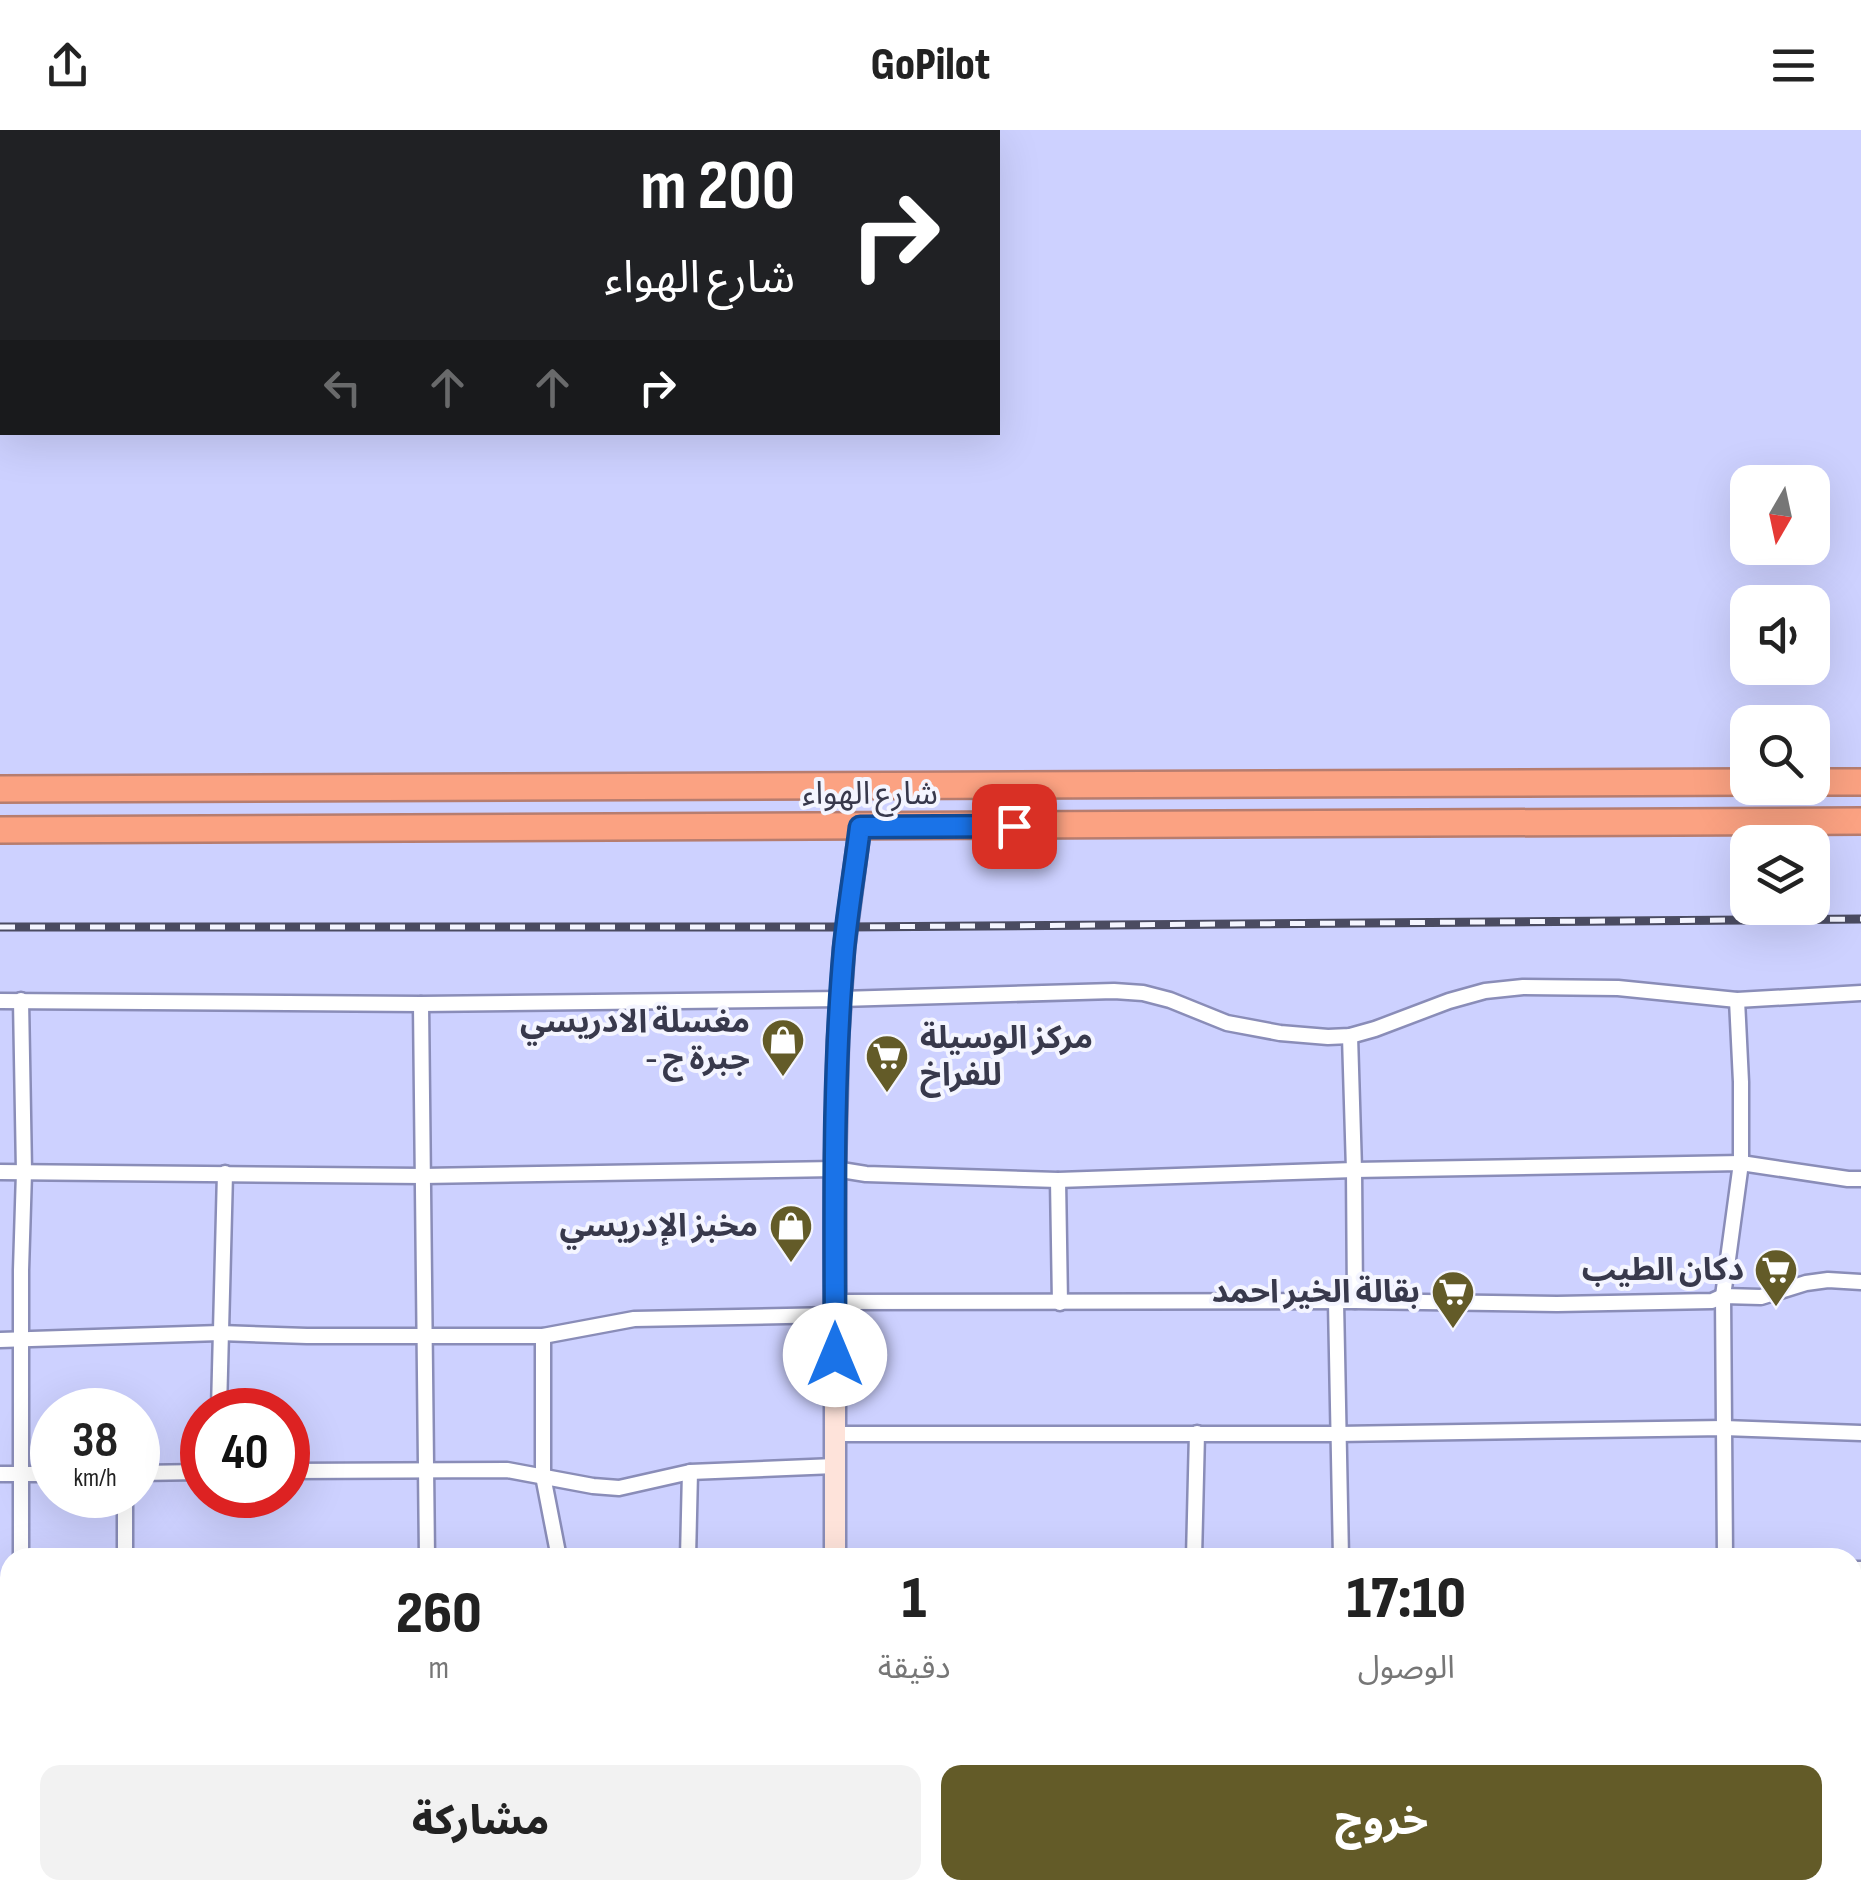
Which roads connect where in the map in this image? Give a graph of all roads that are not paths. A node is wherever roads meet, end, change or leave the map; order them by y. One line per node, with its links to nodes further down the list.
1 (1730, 782): 4 (highway, شارع الهواء)
2 (1830, 782): 3 (highway)
3 (1861, 782)
4 (0, 789)
5 (1861, 821): 6 (highway, شارع الهواء)
6 (860, 827): 7 (highway, شارع الهواء); 10 (street)
7 (0, 830)
8 (1861, 993): 11 (street)
9 (21, 1000): 12 (street); 13 (street); 19 (street)
10 (841, 1000): 13 (street); 14 (street); 16 (street)
11 (1736, 1000): 14 (street); 15 (street)
12 (0, 1001)
13 (422, 1004): 21 (street)
14 (1350, 1036): 17 (street)
15 (1740, 1163): 17 (street); 22 (street); 25 (street)
16 (835, 1169): 21 (street); 23 (street); 29 (street)
17 (1354, 1170): 23 (street); 26 (street)
18 (0, 1172): 19 (street)
19 (24, 1172): 20 (street); 34 (street)
20 (226, 1173): 21 (street); 30 (street)
21 (423, 1176): 32 (street)
22 (1861, 1178)
23 (1058, 1180): 28 (street)
24 (1861, 1282): 25 (street)
25 (1724, 1296): 26 (street); 36 (street)
26 (1355, 1301): 27 (street)
27 (1336, 1302): 28 (street); 40 (street)
28 (1060, 1303): 29 (street)
29 (835, 1309): 31 (street); 39 (street)
30 (220, 1333): 32 (street); 34 (street); 35 (street)
31 (543, 1336): 32 (street); 48 (street)
32 (426, 1337): 42 (street)
33 (0, 1340): 34 (street)
34 (22, 1340): 46 (street)
35 (219, 1388)
36 (1724, 1428): 38 (street); 40 (street); 58 (street)
37 (1197, 1433): 39 (street); 40 (street); 56 (street)
38 (1861, 1433)
39 (835, 1434): 41 (street)
40 (1338, 1434): 57 (street)
41 (835, 1466): 44 (street); 55 (street)
42 (426, 1469): 43 (street); 48 (street); 52 (street)
43 (310, 1471)
44 (690, 1472): 48 (street); 54 (street)
45 (0, 1474): 46 (street)
46 (22, 1474): 47 (street); 50 (street)
47 (30, 1474)
48 (543, 1476): 53 (street)
49 (125, 1518): 51 (street)
50 (21, 1548)
51 (125, 1548)
52 (427, 1548)
53 (556, 1548)
54 (688, 1548)
55 (835, 1548)
56 (1194, 1548)
57 (1341, 1548)
58 (1725, 1548)

